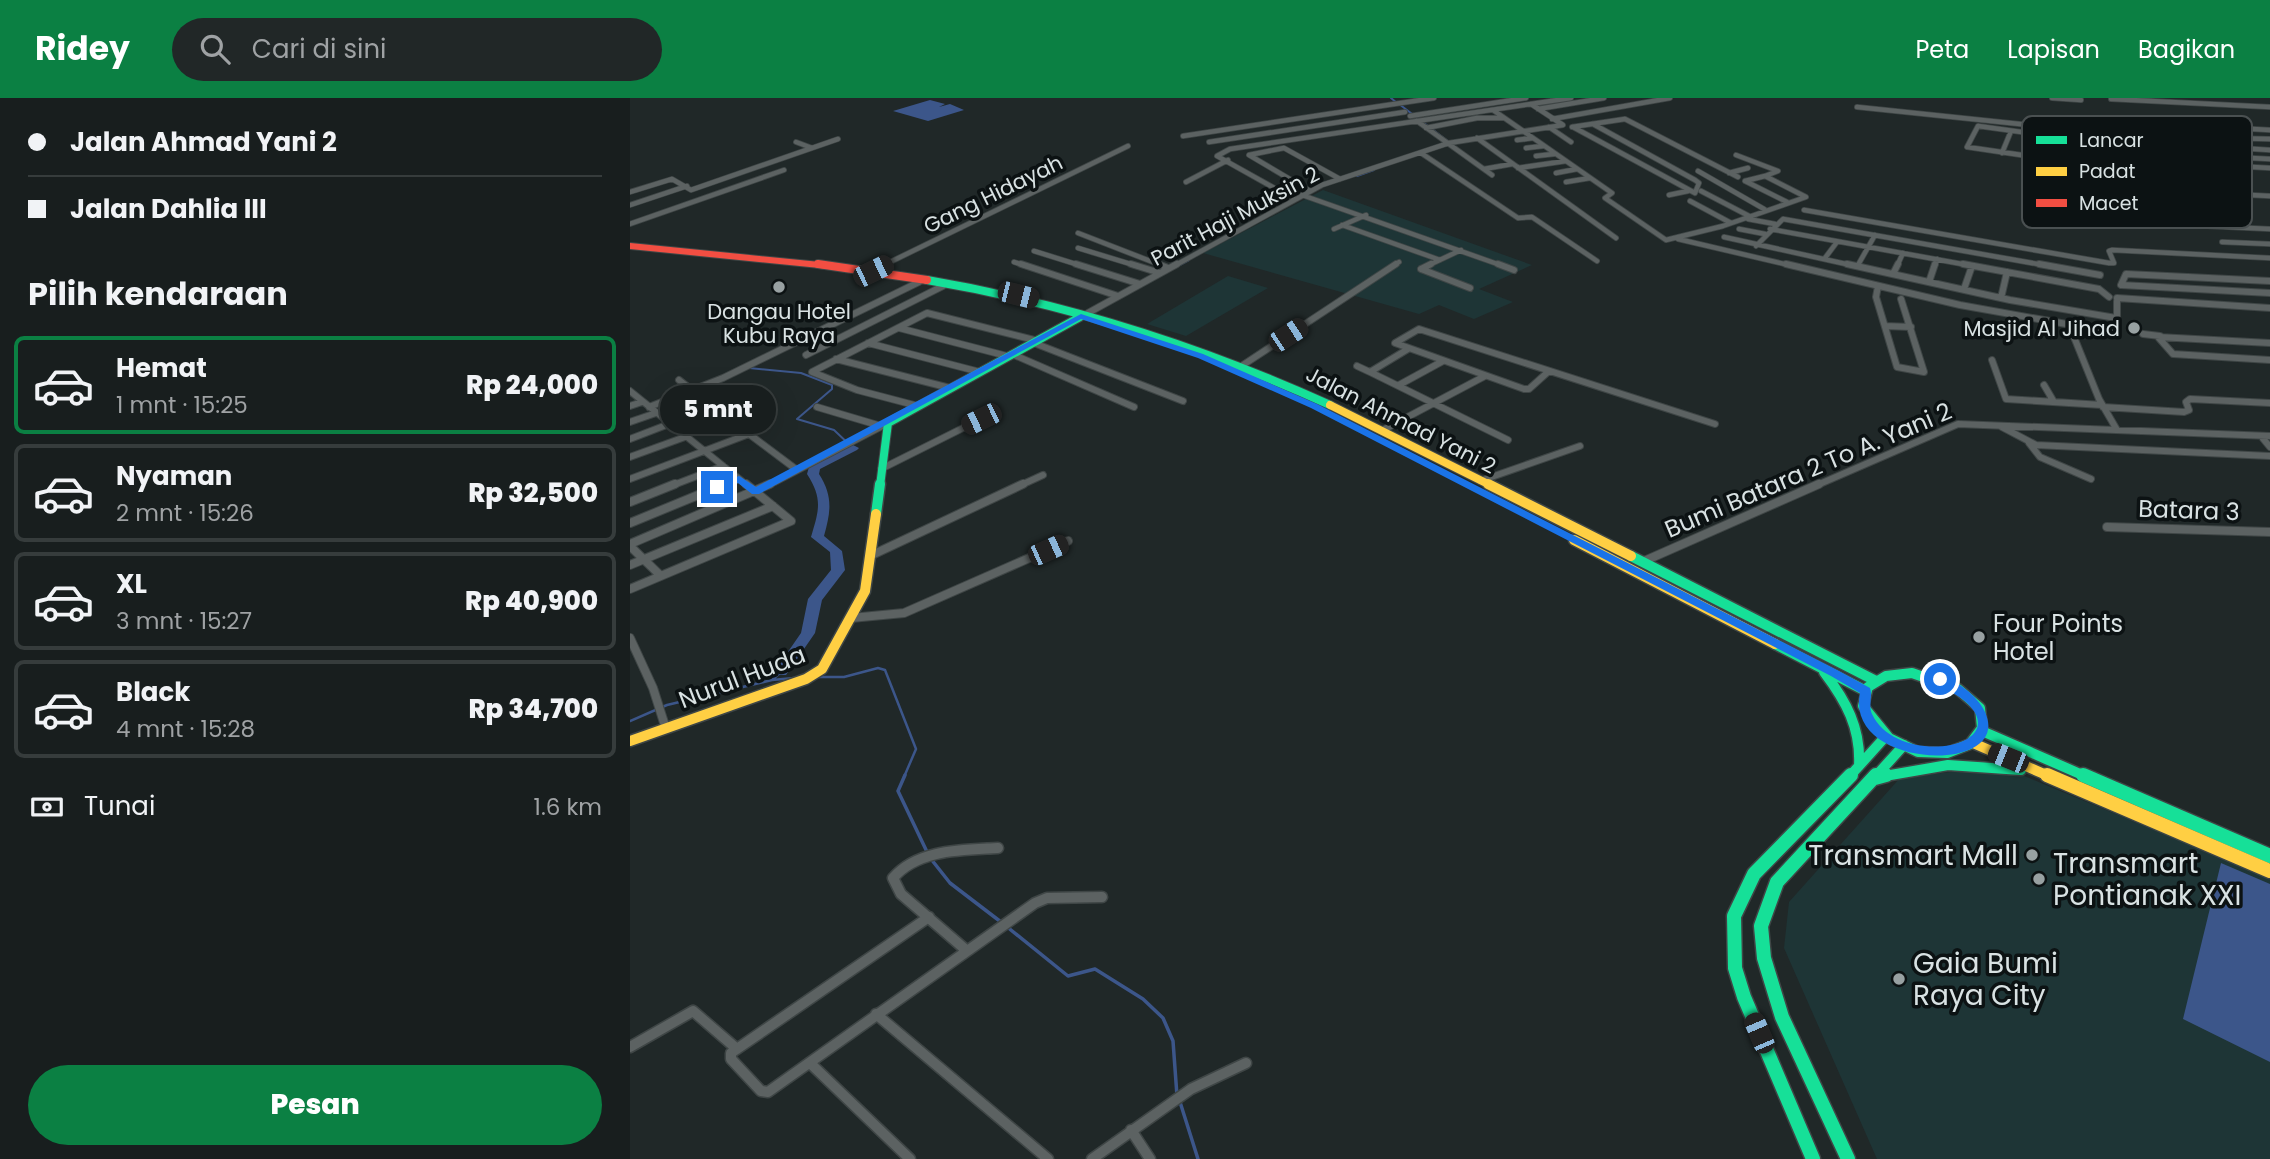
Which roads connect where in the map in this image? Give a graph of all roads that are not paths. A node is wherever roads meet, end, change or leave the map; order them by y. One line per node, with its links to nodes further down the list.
1 (1387, 98): 12 (street)
2 (1434, 98): 12 (street)
3 (1492, 98): 18 (street)
4 (1526, 98): 18 (street)
5 (1571, 98): 13 (street)
6 (1604, 98): 16 (street)
7 (1670, 98): 20 (street)
8 (2052, 98): 9 (street)
9 (2064, 98): 11 (street)
10 (2111, 99): 15 (street)
11 (2081, 100)
12 (1394, 104): 18 (street); 41 (street)
13 (1531, 104): 16 (street); 17 (street)
14 (1857, 107): 23 (street)
15 (2270, 107)
16 (1538, 109): 20 (street)
17 (1493, 110): 19 (street); 21 (street)
18 (1406, 113): 21 (street); 41 (street)
19 (1504, 118): 25 (street); 30 (street)
20 (1552, 118): 24 (street)
21 (1418, 121): 25 (street); 48 (street)
22 (1593, 124): 27 (street); 71 (street); 81 (street)
23 (2022, 124)
24 (1563, 125): 26 (street, Parit Haji Muksin 2); 27 (street)
25 (1429, 127): 43 (street)
26 (1549, 127): 30 (street, Parit Haji Muksin 2); 42 (street)
27 (1573, 127): 81 (street)
28 (2252, 128): 29 (street); 37 (street)
29 (2270, 130)
30 (1523, 131): 33 (street, Parit Haji Muksin 2); 34 (street)
31 (2011, 131): 32 (street); 53 (street); 53 (street)
32 (2022, 132)
33 (1477, 138): 43 (street, Parit Haji Muksin 2); 61 (street)
34 (1533, 138): 39 (street); 45 (street)
35 (838, 139): 46 (street)
36 (2252, 139): 37 (street)
37 (2263, 139): 38 (street)
38 (2270, 139)
39 (1517, 141)
40 (796, 142): 46 (street)
41 (1209, 142): 48 (street)
42 (1570, 142)
43 (1451, 143): 51 (street, Parit Haji Muksin 2); 62 (street)
44 (1128, 146): 140 (street, Gang Hidayah)
45 (1543, 146): 47 (street); 52 (street)
46 (812, 148): 79 (street)
47 (1526, 148)
48 (1230, 149): 59 (street)
49 (2252, 149): 50 (street)
50 (2270, 150)
51 (1421, 153): 76 (street, Parit Haji Muksin 2); 97 (street)
52 (1554, 153): 55 (street); 60 (street)
53 (2002, 153): 56 (street)
54 (1736, 155): 73 (street)
55 (1536, 156)
56 (2022, 156)
57 (2252, 158): 58 (street)
58 (2270, 159)
59 (1228, 160): 77 (street); 89 (street)
60 (1566, 161): 64 (street); 67 (street)
61 (1512, 164): 62 (street); 64 (street)
62 (1485, 167): 72 (street)
63 (2252, 167): 66 (street)
64 (1518, 168): 111 (street)
65 (1748, 168): 71 (street)
66 (2270, 168)
67 (1577, 169): 70 (street); 75 (street)
68 (784, 170): 86 (street)
69 (1698, 171): 93 (street)
70 (1556, 173)
71 (1729, 173): 74 (street)
72 (1492, 175)
73 (1765, 176): 91 (street); 91 (street)
74 (1738, 177)
75 (1590, 178): 78 (street); 112 (street)
76 (1340, 179): 80 (street, Parit Haji Muksin 2); 80 (street)
77 (1186, 181)
78 (1566, 182)
79 (689, 188): 83 (street); 86 (street); 92 (street)
80 (1310, 191): 84 (street, Parit Haji Muksin 2)
81 (1688, 191): 85 (street)
82 (1701, 191): 98 (street)
83 (630, 192)
84 (1302, 195): 89 (street, Parit Haji Muksin 2); 95 (street)
85 (1669, 195)
86 (709, 196): 100 (street)
87 (2252, 196): 88 (street)
88 (2270, 197)
89 (1294, 200): 137 (street, Parit Haji Muksin 2)
90 (1690, 201): 99 (street)
91 (1787, 202): 93 (street)
92 (630, 205)
93 (1764, 209): 98 (street)
94 (1804, 210): 129 (street)
95 (1366, 215): 101 (street); 121 (street)
96 (1543, 215): 97 (street)
97 (1532, 217): 132 (street)
98 (1748, 217): 99 (street); 105 (street)
99 (1731, 223): 112 (street)
100 (630, 224)
101 (1342, 225): 103 (street); 131 (street)
102 (2249, 228): 106 (street)
103 (1334, 229)
104 (1740, 229): 105 (street)
105 (1770, 229): 108 (street); 109 (street); 115 (street)
106 (2270, 229)
107 (1078, 233): 117 (street)
108 (1804, 235): 113 (street); 123 (street)
109 (1875, 235): 120 (street); 128 (street)
110 (1724, 237): 115 (street)
111 (1616, 238)
112 (1678, 239): 126 (street)
113 (1837, 242): 120 (street); 127 (street)
114 (2224, 242): 116 (street)
115 (1758, 243): 123 (street); 126 (street)
116 (2270, 244)
117 (1113, 247): 125 (street); 137 (street)
118 (630, 248): 140 (main road, Jalan Ahmad Yani 2); 146 (main road, Jalan Ahmad Yani 2)
119 (1078, 248): 125 (street)
120 (1870, 248): 124 (street); 135 (street)
121 (1461, 250): 131 (street); 139 (street)
122 (1034, 251): 148 (street)
123 (1793, 251): 127 (street)
124 (1903, 253): 130 (street); 143 (street)
125 (1098, 254): 142 (street)
126 (1749, 255): 144 (street)
127 (1825, 258): 135 (street)
128 (2006, 258): 141 (street); 153 (street)
129 (2270, 258)
130 (1937, 259): 136 (street); 147 (street)
131 (1440, 260): 151 (street)
132 (1597, 261)
133 (1014, 262): 155 (street)
134 (1399, 262): 180 (street)
135 (1858, 265): 138 (street)
136 (1972, 265): 141 (street); 152 (street)
137 (1168, 268): 142 (street, Parit Haji Muksin 2)
138 (1868, 268): 143 (street); 144 (street)
139 (1514, 270)
140 (873, 271): 162 (main road, Jalan Ahmad Yani 2)
141 (2004, 272): 153 (street); 156 (street)
142 (1160, 273): 148 (street, Parit Haji Muksin 2)
143 (1893, 274): 147 (street)
144 (1858, 281): 150 (street)
145 (2270, 281): 154 (street)
146 (919, 282): 149 (main road, Jalan Ahmad Yani 2); 191 (street)
147 (1929, 282): 152 (street)
148 (1140, 284): 155 (street, Parit Haji Muksin 2)
149 (943, 286): 162 (main road, Jalan Ahmad Yani 2); 174 (street)
150 (1878, 286): 161 (street); 164 (street)
151 (1470, 288)
152 (1964, 289): 156 (street)
153 (2099, 289): 159 (street)
154 (2270, 293)
155 (1118, 296): 162 (street, Parit Haji Muksin 2)
156 (2001, 298): 158 (street)
157 (1902, 299): 165 (street)
158 (2010, 300): 161 (street); 163 (street)
159 (2118, 301): 160 (street); 163 (street)
160 (2270, 307)
161 (2003, 314): 163 (street)
162 (1088, 316): 170 (main road); 180 (main road, Jalan Ahmad Yani 2); 248 (main road, Jalan Ahmad Yani 2)
163 (2116, 318)
164 (1885, 326): 165 (street); 165 (street)
165 (1911, 327)
166 (899, 328): 170 (street); 171 (street); 175 (street)
167 (2143, 334): 168 (street)
168 (2160, 336): 172 (street); 178 (street)
169 (2074, 337): 199 (street)
170 (1036, 342): 175 (main road); 192 (street)
171 (868, 343): 176 (street); 183 (street)
172 (2270, 343)
173 (1408, 349): 179 (street); 182 (street); 184 (street)
174 (806, 355)
175 (1010, 355): 183 (main road); 202 (street)
176 (836, 359): 189 (street); 198 (street)
177 (1992, 360): 194 (street)
178 (2270, 360)
179 (1443, 361): 185 (street); 187 (street)
180 (1243, 365): 210 (main road, Jalan Ahmad Yani 2)
181 (1357, 366): 184 (street)
182 (1549, 371): 185 (street); 209 (street)
183 (980, 372): 189 (main road)
184 (1372, 373): 187 (street)
185 (1485, 376): 195 (street)
186 (679, 380): 191 (street)
187 (1399, 385): 195 (street)
188 (2044, 385): 194 (street)
189 (950, 388): 198 (main road)
190 (630, 391): 193 (street)
191 (694, 392): 200 (street); 212 (street)
192 (1183, 401)
193 (642, 402): 197 (street); 200 (street)
194 (2054, 402): 199 (street)
195 (1434, 403): 210 (street); 217 (street)
196 (2270, 403): 199 (street)
197 (630, 406)
198 (918, 406): 207 (main road)
199 (2103, 406): 211 (street)
200 (649, 407): 203 (street)
201 (817, 407): 207 (street)
202 (1134, 407)
203 (656, 413): 205 (street); 206 (street)
204 (981, 419): 225 (street)
205 (630, 422)
206 (670, 424): 213 (street); 216 (street)
207 (884, 424): 225 (main road, Nurul Huda); 226 (street)
208 (1994, 424): 211 (street, Bumi Batara 2 To A. Yani 2); 218 (street); 242 (street, Bumi Batara 2 To A. Yani 2)
209 (1715, 425)
210 (1383, 430): 231 (main road, Jalan Ahmad Yani 2)
211 (2118, 430): 214 (street, Bumi Batara 2 To A. Yani 2)
212 (749, 434): 221 (street); 226 (street)
213 (685, 436): 221 (street); 223 (street)
214 (2261, 436): 215 (street, Bumi Batara 2 To A. Yani 2); 220 (street)
215 (2270, 436)
216 (630, 439)
217 (1508, 440)
218 (2029, 443): 222 (street); 230 (street)
219 (1580, 446): 231 (street)
220 (2270, 447)
221 (705, 450): 224 (street); 228 (street)
222 (2270, 456)
223 (630, 457)
224 (723, 466): 229 (street); 233 (street)
225 (881, 469): 240 (main road, Nurul Huda)
226 (797, 470): 232 (street)
227 (1043, 475): 240 (street)
228 (630, 479)
229 (739, 479): 232 (street); 235 (street)
230 (2091, 479)
231 (1480, 481): 242 (main road, Jalan Ahmad Yani 2)
232 (756, 492): 234 (street); 239 (street)
233 (630, 502)
234 (773, 506): 241 (street); 244 (street)
235 (630, 523)
236 (2107, 527): 237 (street, Batara 3)
237 (2270, 532)
238 (1068, 541): 246 (street)
239 (630, 545): 241 (street)
240 (872, 555): 246 (main road, Nurul Huda)
241 (643, 560): 243 (street); 244 (street)
242 (1642, 562): 249 (main road, Jalan Ahmad Yani 2)
243 (630, 565)
244 (661, 576): 245 (street)
245 (630, 589)
246 (851, 618): 251 (main road, Nurul Huda)
247 (630, 638): 251 (street)
248 (1818, 665): 250 (main road, Jalan Ahmad Yani 2); 257 (main road)
249 (1876, 681): 250 (main road); 252 (main road)
250 (1866, 691): 253 (main road)
251 (666, 729): 254 (main road, Nurul Huda)
252 (1982, 731): 255 (main road); 261 (main road)
253 (1886, 736): 256 (main road); 257 (main road)
254 (630, 741)
255 (1973, 743): 256 (main road); 258 (main road)
256 (1904, 745): 259 (main road)
257 (1858, 768): 276 (main road)
258 (2046, 776): 259 (main road); 262 (main road)
259 (1874, 778): 277 (main road)
260 (998, 848): 264 (street)
261 (2270, 856)
262 (2270, 871)
263 (1102, 897): 265 (street)
264 (929, 917): 265 (street); 268 (street)
265 (966, 950): 266 (street)
266 (876, 1014): 270 (street); 273 (street)
267 (630, 1047): 268 (street)
268 (737, 1049): 270 (street)
269 (1246, 1063): 271 (street)
270 (811, 1064): 272 (street)
271 (1131, 1130): 274 (street); 275 (street)
272 (910, 1159)
273 (1048, 1159)
274 (1092, 1159)
275 (1150, 1159)
276 (1812, 1159)
277 (1848, 1159)

